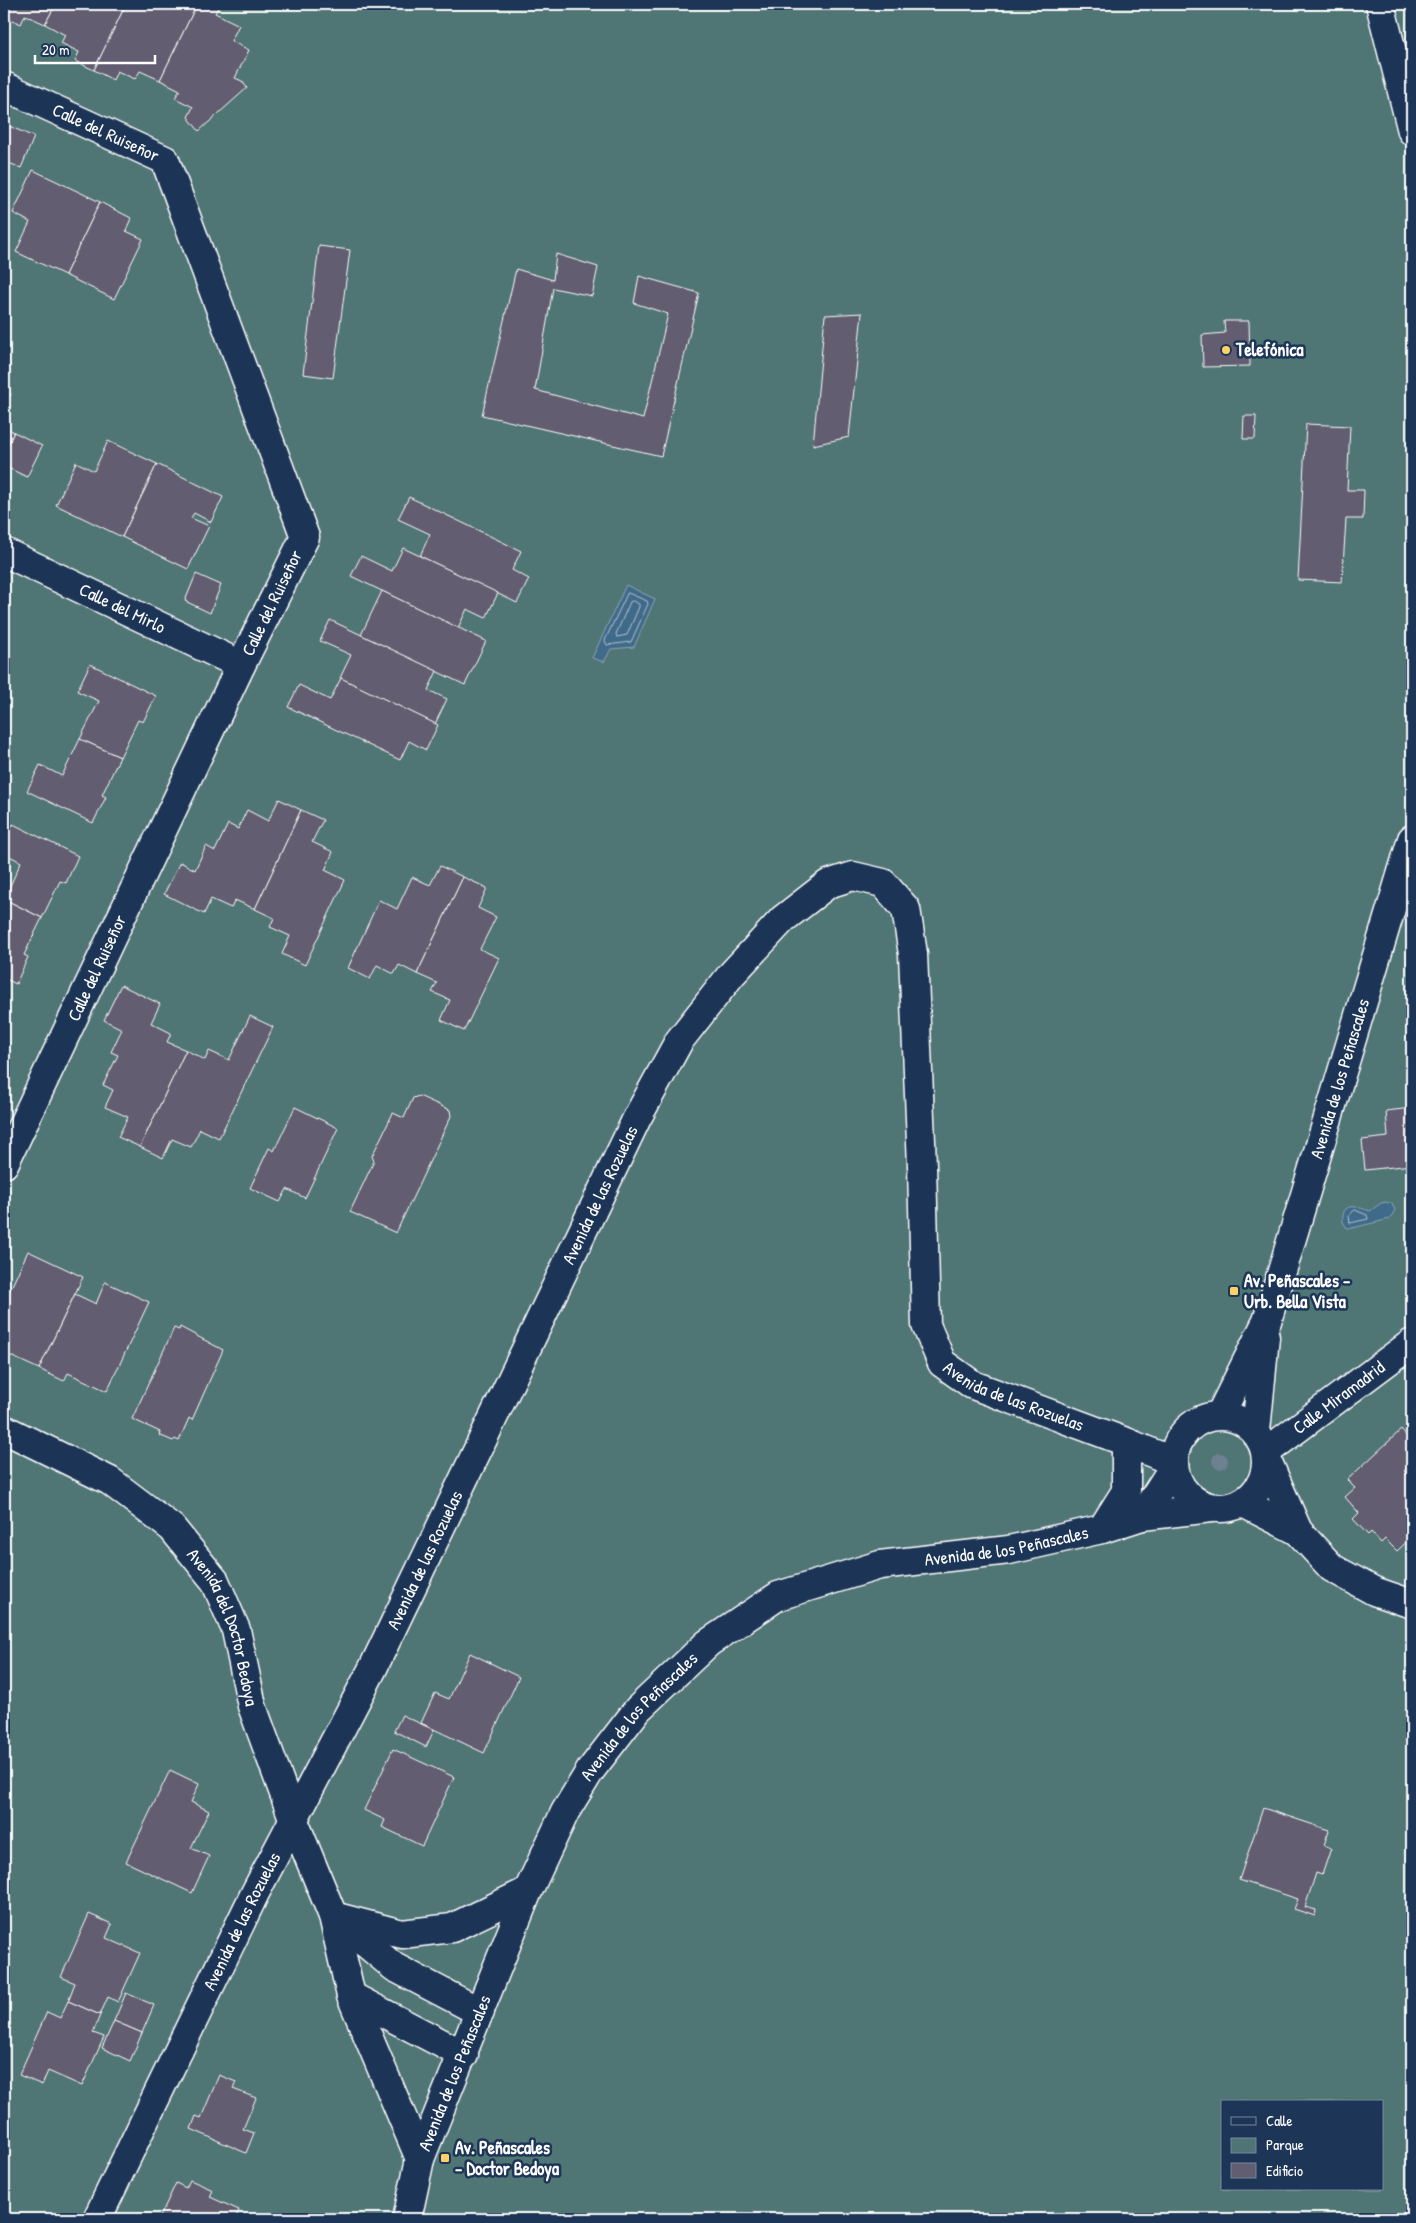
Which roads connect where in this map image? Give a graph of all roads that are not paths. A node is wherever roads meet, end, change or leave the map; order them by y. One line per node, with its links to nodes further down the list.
1 (1380, 4): 3 (street)
2 (4, 86): 5 (street, Calle del Ruiseñor)
3 (1412, 131)
4 (4, 552): 5 (street, Calle del Mirlo)
5 (241, 665): 7 (street, Calle del Ruiseñor)
6 (1412, 839): 8 (street, Avenida de los Peñascales)
7 (4, 1164)
8 (1267, 1321): 10 (street, Avenida de los Peñascales); 13 (street, Avenida de los Peñascales)
9 (1412, 1343): 13 (street, Calle Miramadrid)
10 (1220, 1415): 13 (street); 14 (street)
11 (4, 1429): 21 (street, Avenida del Doctor Bedoya)
12 (1126, 1442): 14 (street, Avenida de las Rozuelas); 18 (street); 21 (street, Avenida de las Rozuelas)
13 (1263, 1448): 15 (street); 19 (street)
14 (1174, 1464): 16 (street); 17 (street)
15 (1243, 1503): 16 (street); 19 (street)
16 (1211, 1508): 17 (street, Avenida de los Peñascales)
17 (1142, 1516): 18 (street, Avenida de los Peñascales)
18 (1102, 1529): 22 (street, Avenida de los Peñascales)
19 (1298, 1531): 20 (street)
20 (1412, 1604)
21 (294, 1821): 23 (street, Avenida del Doctor Bedoya); 28 (street, Avenida de las Rozuelas)
22 (528, 1891): 23 (street); 25 (street, Avenida de los Peñascales)
23 (333, 1916): 24 (street, Avenida del Doctor Bedoya); 25 (street, Avenida del Doctor Bedoya)
24 (351, 1996): 26 (street); 27 (street, Avenida del Doctor Bedoya)
25 (480, 2012): 26 (street, Avenida de los Peñascales)
26 (464, 2055): 27 (street, Avenida de los Peñascales)
27 (420, 2159): 29 (street, Avenida de los Peñascales)
28 (97, 2219)
29 (407, 2219)

